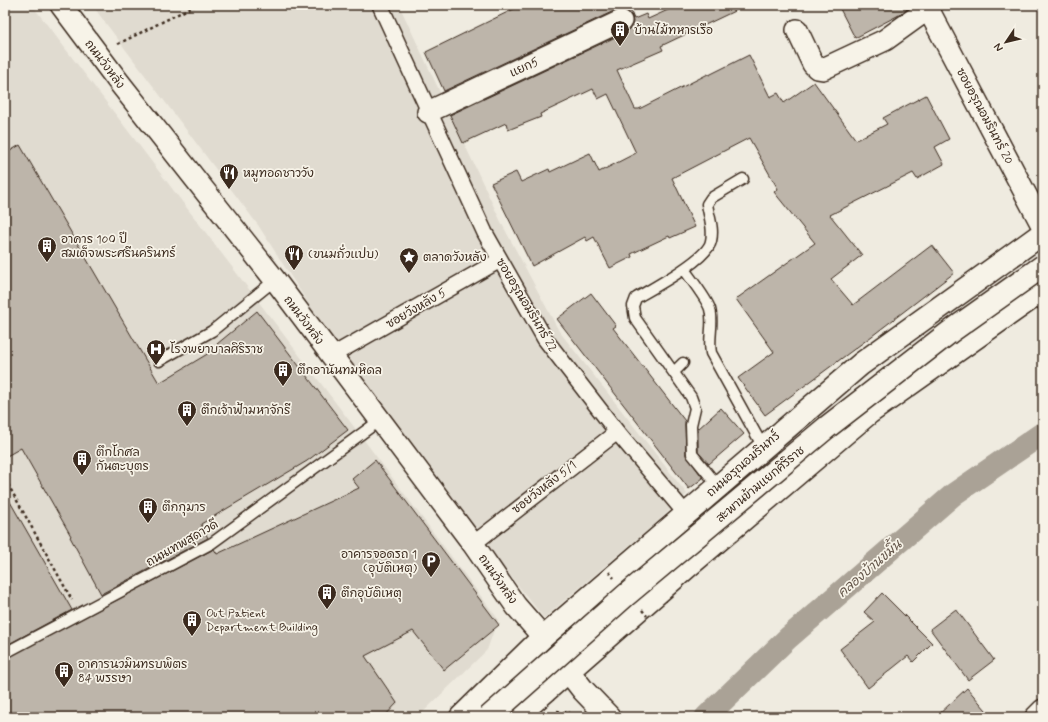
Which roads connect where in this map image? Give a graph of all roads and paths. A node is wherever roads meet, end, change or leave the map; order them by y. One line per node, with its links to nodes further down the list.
1 (61, 5): 15 (street, ถนนวังหลัง)
2 (196, 5): 7 (path)
3 (380, 5): 8 (street, ซอยอรุณอมรินทร์ 22)
4 (927, 7): 6 (street); 10 (street, ซอยอรุณอมรินทร์ 20)
5 (621, 21): 8 (street, แยก5)
6 (797, 30)
7 (116, 46)
8 (428, 112): 12 (street, ซอยอรุณอมรินทร์ 22)
9 (743, 179): 14 (lane)
10 (1043, 227)
11 (1043, 233): 23 (main road, ถนนอรุณอมรินทร์)
12 (500, 260): 17 (street, ซอยวังหลัง 5); 22 (street, ซอยอรุณอมรินทร์ 22)
13 (1043, 266): 36 (main road, สะพานข้ามแยกศิริราช, bridge)
14 (684, 268): 20 (lane); 23 (lane)
15 (275, 280): 17 (street, ถนนวังหลัง); 18 (lane)
16 (1043, 290): 31 (main road)
17 (331, 356): 21 (street, ถนนวังหลัง)
18 (159, 361)
19 (683, 363): 20 (lane)
20 (674, 372): 25 (lane)
21 (379, 421): 27 (street, ถนนวังหลัง); 28 (lane, ถนนเทพสุดาวดี)
22 (617, 432): 26 (street, ซอยอรุณอมรินทร์ 22); 27 (street, ซอยวังหลัง 5/1)
23 (763, 447): 25 (main road, ถนนอรุณอมรินทร์)
24 (5, 479): 28 (path)
25 (718, 486): 26 (main road, ถนนอรุณอมรินทร์)
26 (686, 514): 29 (main road, ถนนอรุณอมรินทร์)
27 (473, 544): 29 (street, ถนนวังหลัง)
28 (80, 614): 30 (lane, ถนนเทพสุดาวดี)
29 (543, 637): 31 (main road); 35 (main road, ถนนอรุณอมรินทร์)
30 (5, 653)
31 (566, 671): 37 (main road); 38 (main road)
32 (552, 710): 34 (path)
33 (1043, 710): 39 (street)
34 (570, 713)
35 (461, 717)
36 (489, 717)
37 (516, 717)
38 (609, 717)
39 (1036, 717)

